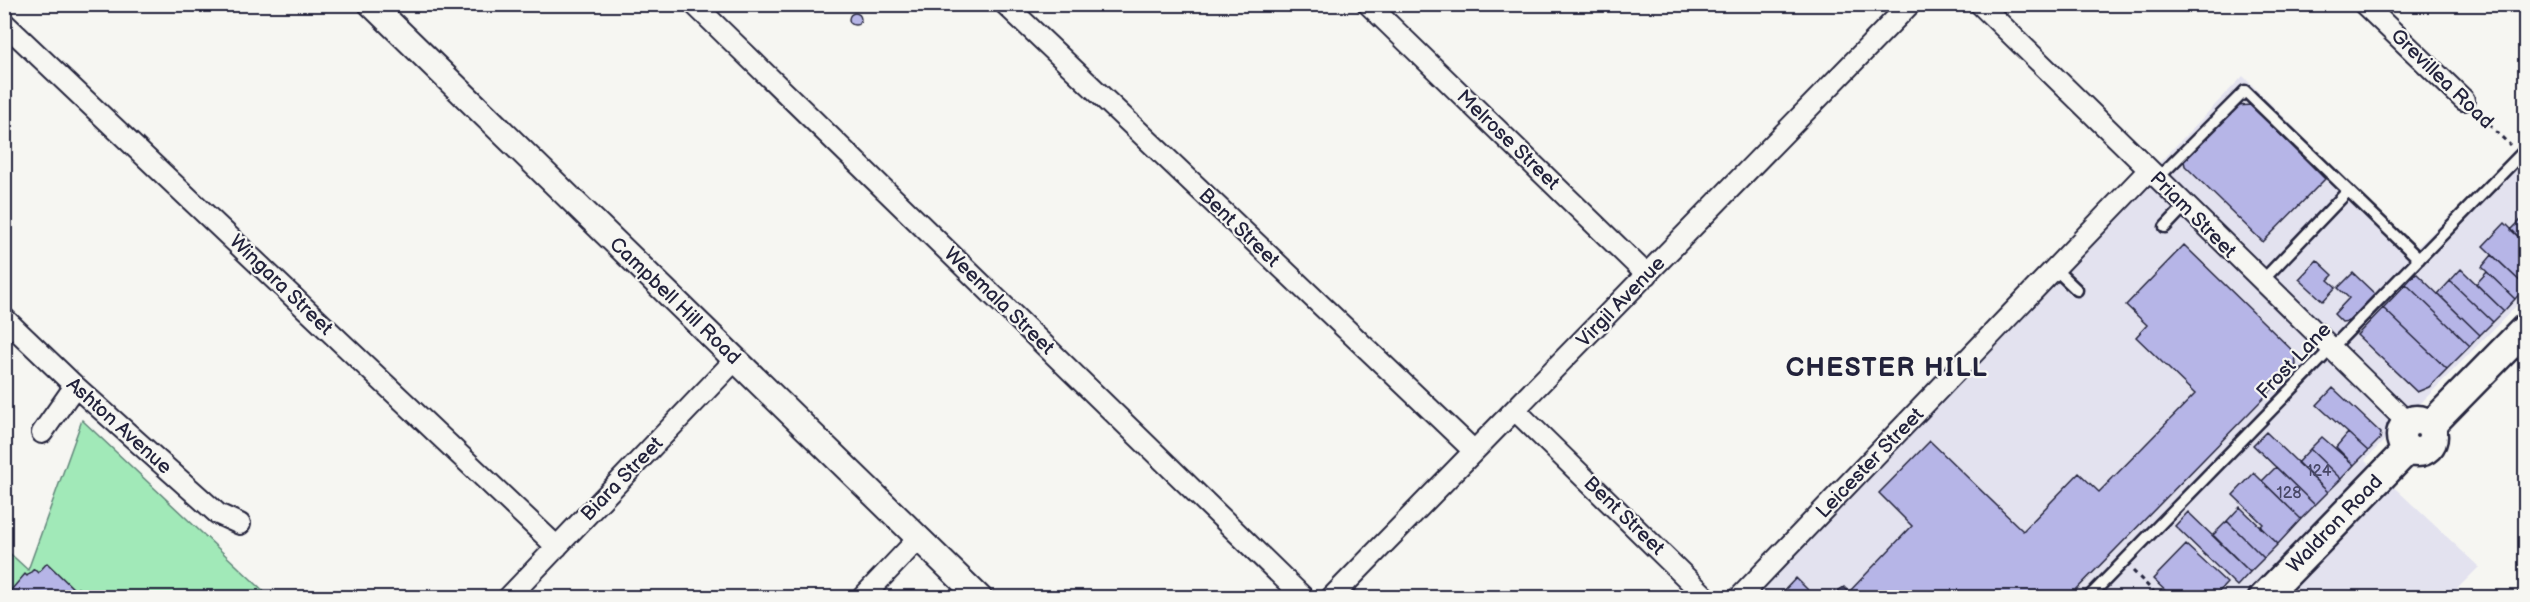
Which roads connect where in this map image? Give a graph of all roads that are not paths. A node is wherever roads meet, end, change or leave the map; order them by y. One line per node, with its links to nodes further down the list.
1 (371, 4): 23 (street, Campbell Hill Road)
2 (694, 4): 36 (street, Weemala Street)
3 (1005, 4): 28 (street, Bent Street)
4 (1368, 4): 17 (street, Melrose Street)
5 (1910, 4): 17 (street, Virgil Avenue)
6 (1980, 4): 11 (street, Priam Street)
7 (2364, 4): 9 (street, Grevillea Road)
8 (4, 23): 31 (street, Wingara Street)
9 (2463, 100)
10 (2523, 152): 15 (lane, Frost Lane)
11 (2152, 175): 12 (lane); 13 (street, Priam Street); 16 (street, Leicester Street)
12 (2349, 190): 15 (lane); 18 (lane)
13 (2184, 207): 14 (lane); 18 (street, Priam Street)
14 (2165, 227)
15 (2419, 259): 22 (lane, Frost Lane)
16 (2055, 269): 19 (lane); 38 (street, Leicester Street)
17 (1647, 275): 25 (street, Virgil Avenue)
18 (2261, 282): 22 (street, Priam Street)
19 (2077, 290)
20 (4, 318): 24 (street, Ashton Avenue)
21 (2526, 328): 26 (main road, Waldron Road)
22 (2330, 349): 26 (street, Priam Street); 39 (lane, Frost Lane)
23 (736, 359): 30 (street, Campbell Hill Road); 31 (street, Biara Street)
24 (75, 387): 27 (street); 29 (street, Ashton Avenue)
25 (1515, 410): 28 (street, Virgil Avenue); 37 (street, Bent Street)
26 (2415, 432): 40 (main road, Waldron Road)
27 (42, 433)
28 (1474, 451): 32 (street, Virgil Avenue)
29 (240, 524)
30 (919, 538): 34 (street); 35 (street, Campbell Hill Road)
31 (557, 547): 33 (street, Biara Street)
32 (1337, 595)
33 (508, 597)
34 (862, 597)
35 (980, 597)
36 (1304, 597)
37 (1707, 597)
38 (1739, 597)
39 (2088, 597)
40 (2263, 597)

